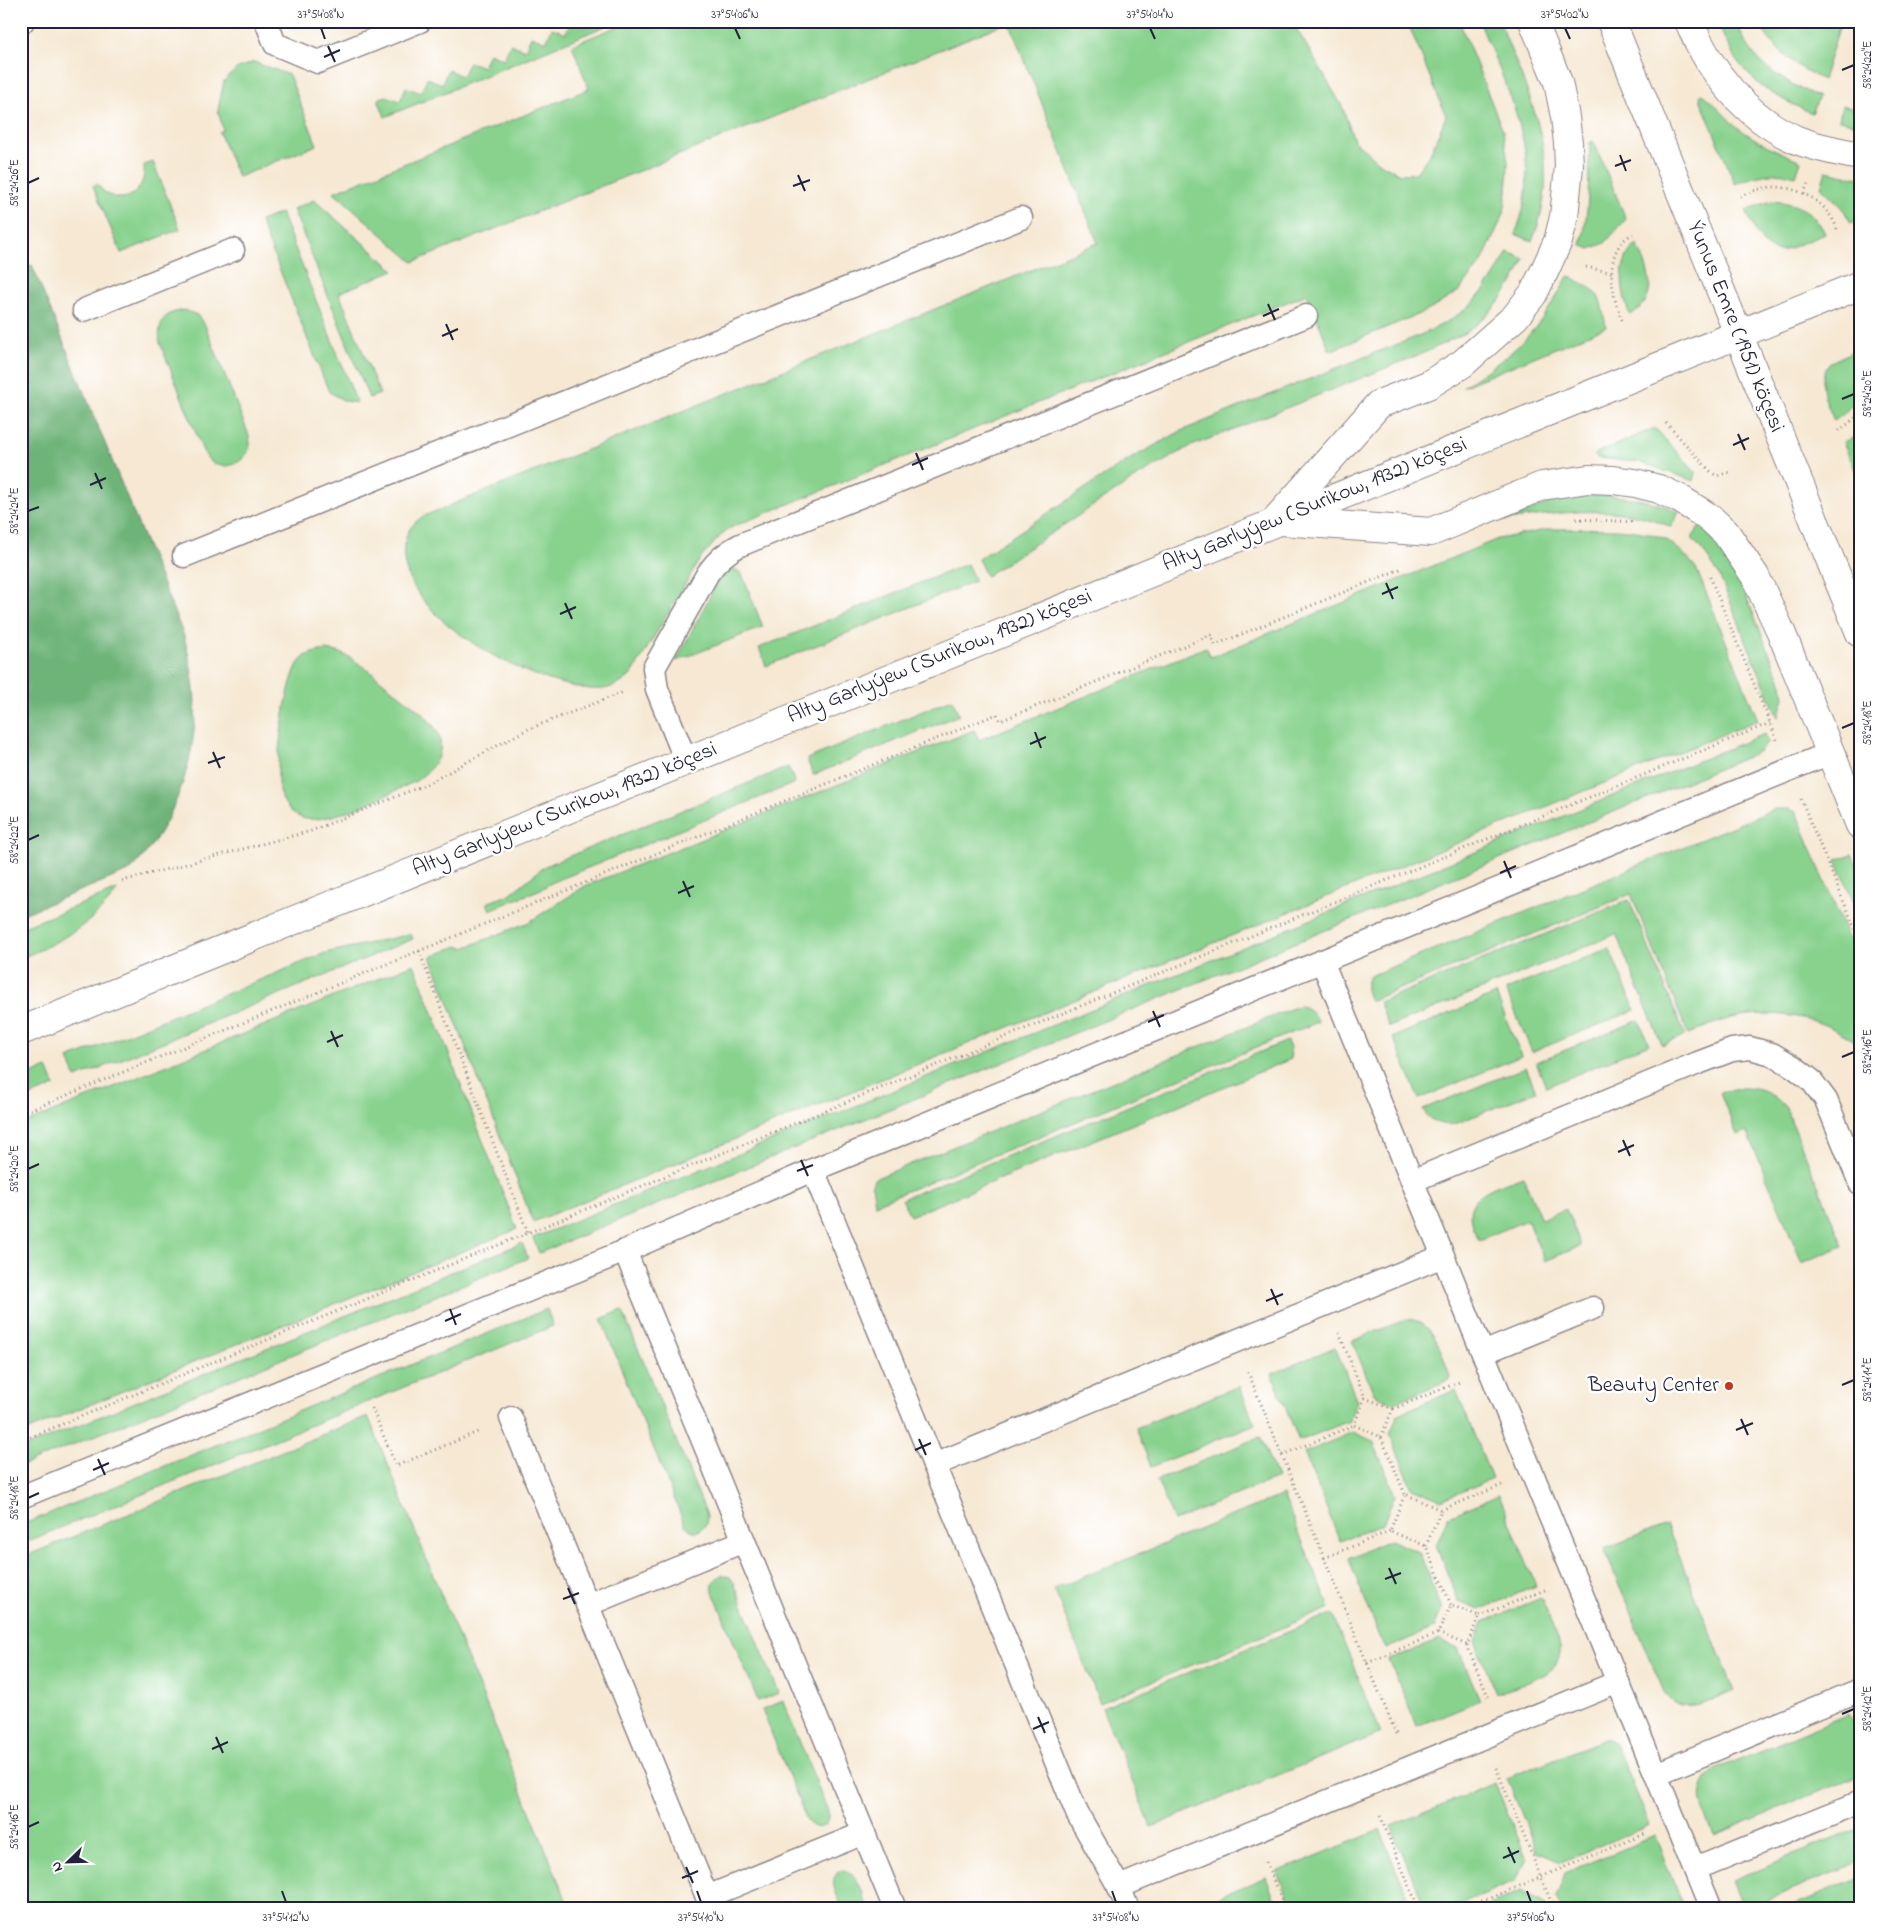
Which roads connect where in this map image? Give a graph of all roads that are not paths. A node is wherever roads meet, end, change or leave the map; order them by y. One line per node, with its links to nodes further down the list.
1 (266, 21): 2 (lane)
2 (420, 21)
3 (1533, 21): 13 (street)
4 (1611, 21): 12 (street, Ýunus Emre (1951) köçesi)
5 (1689, 21): 6 (street)
6 (1860, 156)
7 (1021, 218): 14 (lane)
8 (233, 250): 10 (lane)
9 (1860, 285): 12 (street, Alty Garlyýew (Surikow, 1932) köçesi)
10 (84, 310)
11 (1306, 316): 17 (lane)
12 (1738, 334): 13 (street, Alty Garlyýew (Surikow, 1932) köçesi); 15 (street, Ýunus Emre (1951) köçesi)
13 (1275, 521): 16 (street); 17 (street, Alty Garlyýew (Surikow, 1932) köçesi)
14 (184, 556)
15 (1860, 632)
16 (1830, 753): 18 (street); 19 (lane)
17 (686, 761): 20 (street, Alty Garlyýew (Surikow, 1932) köçesi)
18 (1860, 826)
19 (1322, 961): 21 (lane); 22 (lane)
20 (21, 1031)
21 (813, 1170): 24 (lane); 29 (lane)
22 (1412, 1181): 23 (lane); 25 (lane)
23 (1860, 1182)
24 (625, 1251): 30 (lane); 31 (lane)
25 (1443, 1256): 27 (lane); 29 (lane)
26 (1593, 1308): 27 (lane)
27 (1483, 1353): 33 (lane)
28 (511, 1418): 32 (lane)
29 (934, 1465): 39 (lane)
30 (21, 1497)
31 (744, 1541): 32 (lane); 37 (lane)
32 (587, 1606): 40 (lane)
33 (1618, 1682): 35 (lane); 39 (lane)
34 (1860, 1690): 35 (lane)
35 (1656, 1774): 38 (lane)
36 (1860, 1802): 38 (lane)
37 (864, 1833): 40 (lane); 41 (lane)
38 (1695, 1869): 43 (lane)
39 (1119, 1887): 42 (lane)
40 (710, 1903)
41 (895, 1909)
42 (1128, 1909)
43 (1711, 1909)

